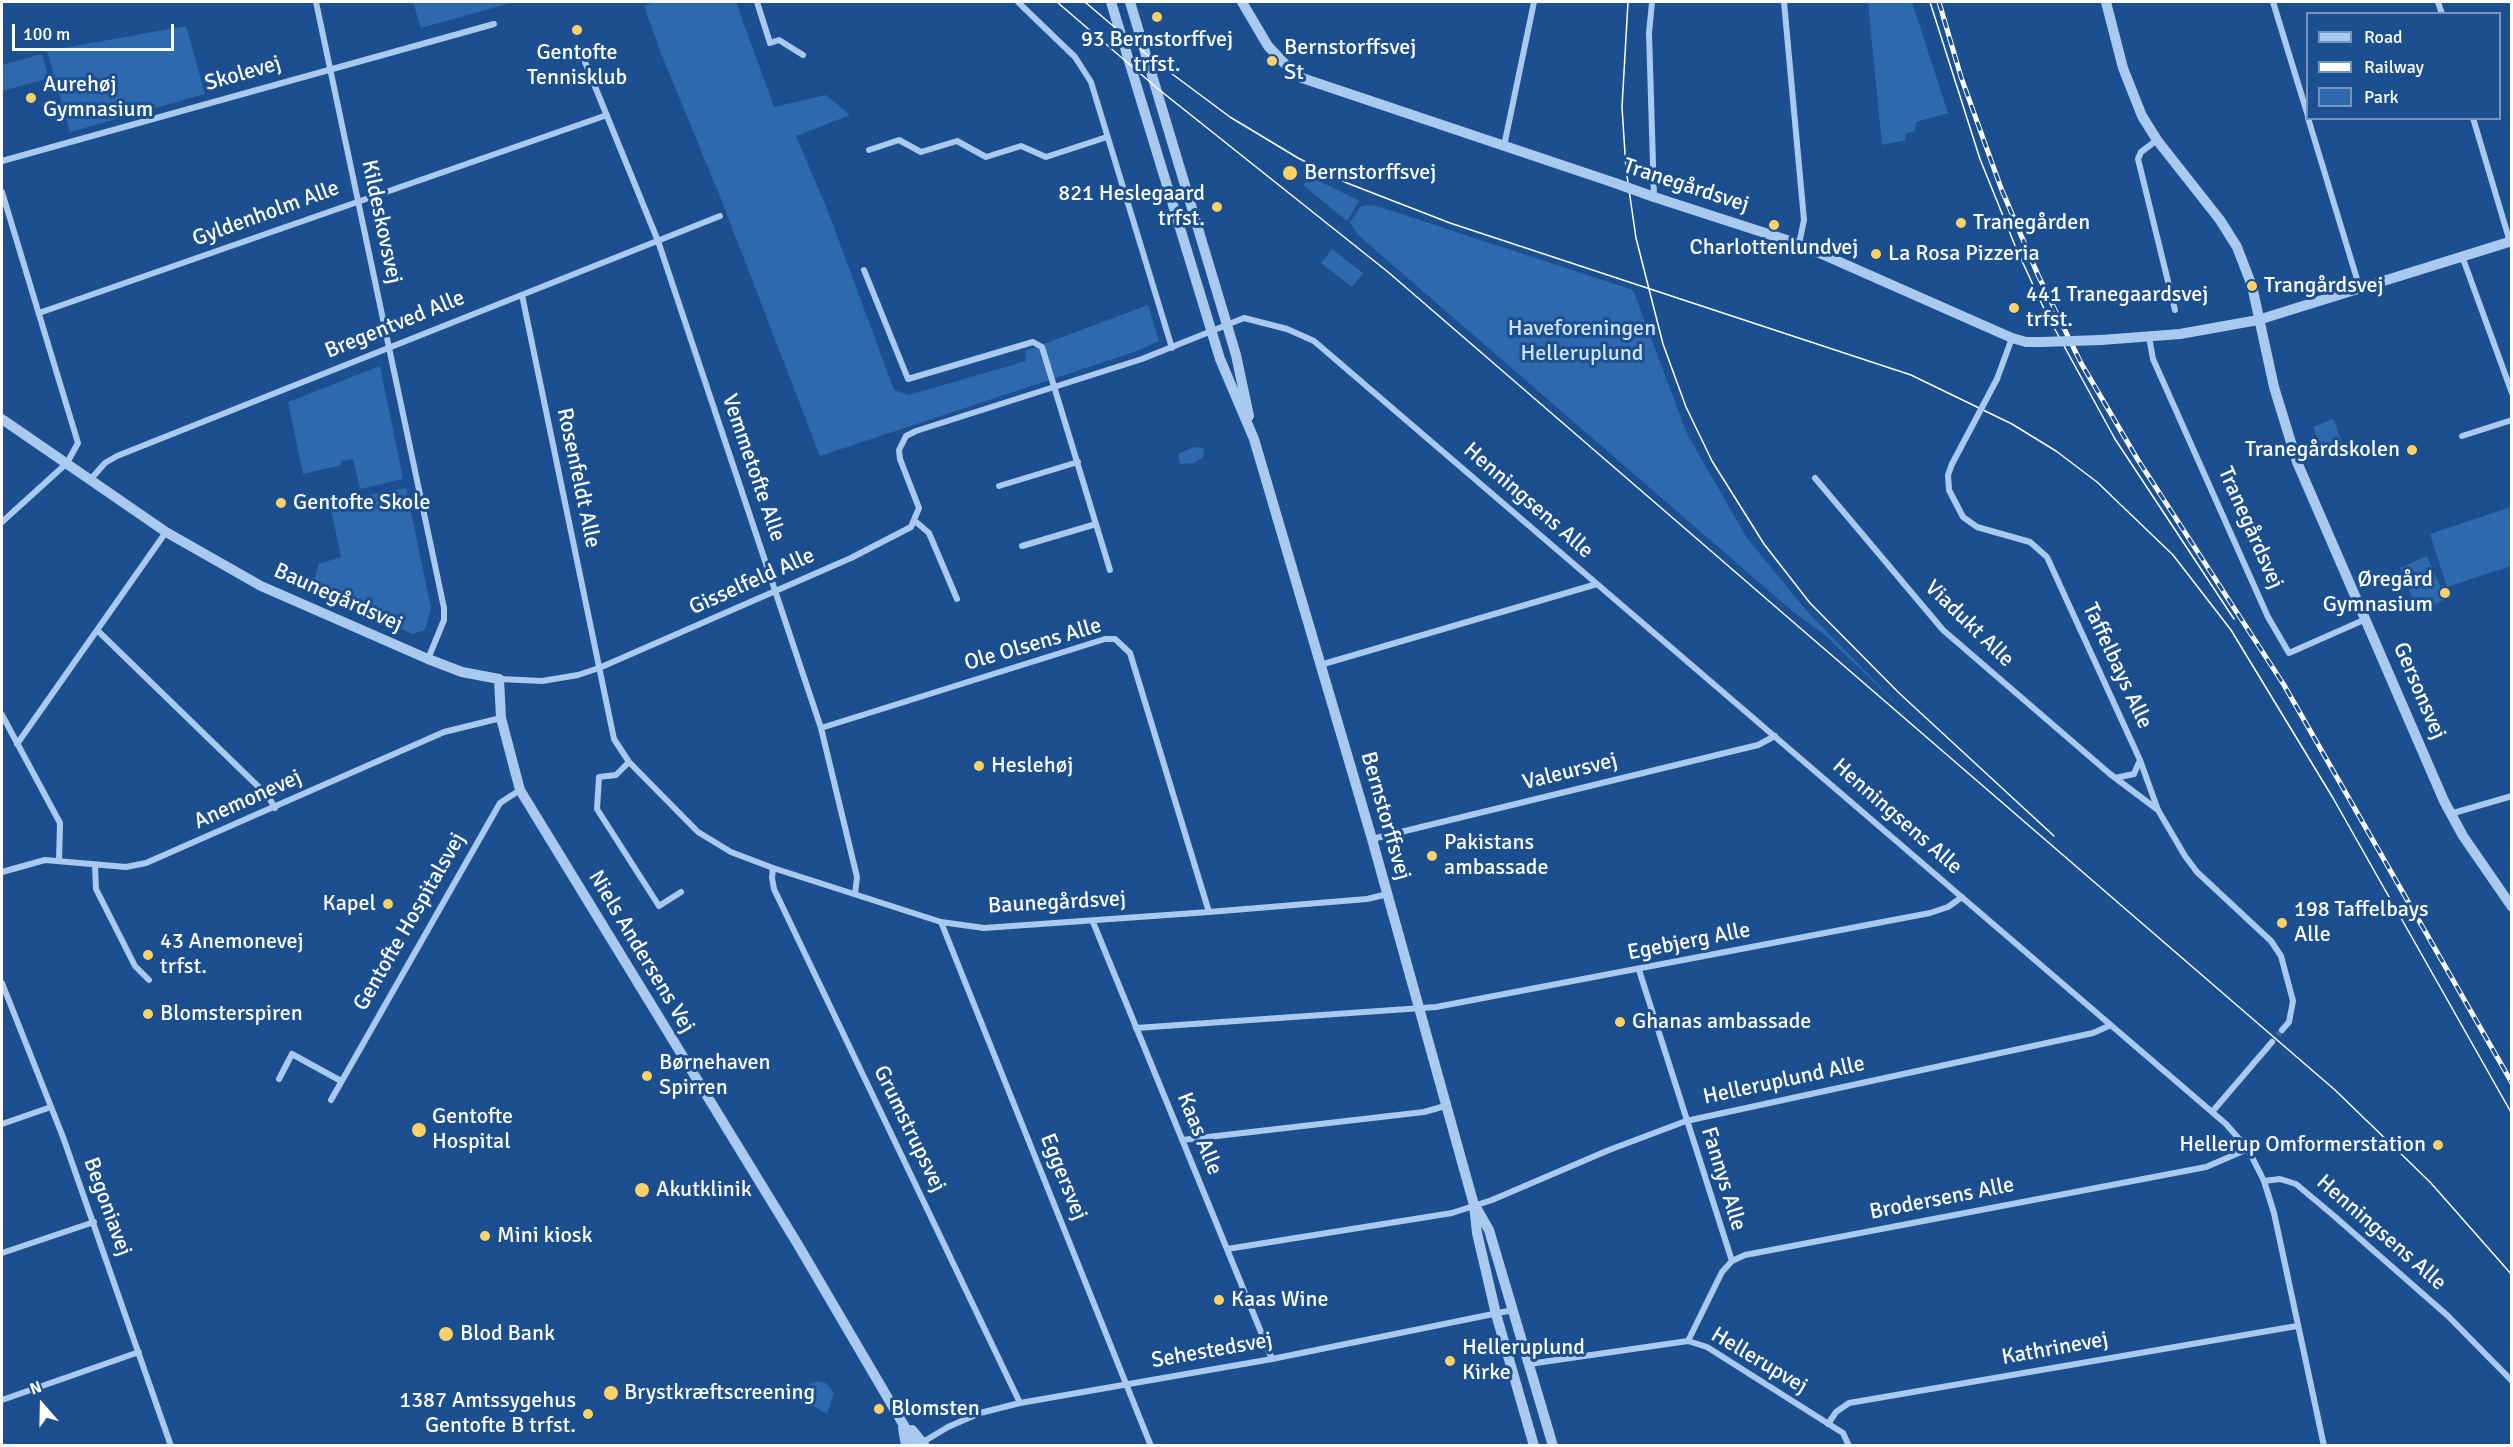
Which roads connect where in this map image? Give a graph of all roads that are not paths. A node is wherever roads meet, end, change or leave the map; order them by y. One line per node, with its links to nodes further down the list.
1 (316, 2): 15 (street, Kildeskovsvej)
2 (757, 2): 13 (street)
3 (1018, 2): 20 (street)
4 (1111, 2): 40 (street, Bernstorffsvej)
5 (1130, 2): 39 (street, Bernstorffsvej)
6 (1242, 2): 22 (street, Tranegårdsvej)
7 (1534, 2): 22 (street)
8 (1652, 2): 26 (street)
9 (1784, 2): 31 (street)
10 (2106, 2): 21 (street, Gersonsvej)
11 (2273, 2): 16 (street)
12 (494, 24): 15 (street, Skolevej)
13 (803, 55)
14 (585, 62): 17 (street, Vemmetofte Alle)
15 (330, 68): 24 (street, Skolevej); 27 (street, Kildeskovsvej)
16 (2306, 110)
17 (607, 115): 27 (street, Gyldenholm Alle); 30 (street, Vemmetofte Alle)
18 (2309, 120): 34 (street)
19 (2474, 120): 29 (street)
20 (1107, 137): 23 (street); 44 (street)
21 (2157, 140): 36 (street); 38 (street, Gersonsvej)
22 (1504, 146): 26 (street, Tranegårdsvej, bridge)
23 (869, 150)
24 (2, 161)
25 (2, 192): 37 (street)
26 (1654, 197): 31 (street, Tranegårdsvej)
27 (357, 200): 37 (street, Gyldenholm Alle); 43 (street, Kildeskovsvej)
28 (720, 216): 30 (street, Bregentved Alle)
29 (2511, 241): 32 (street, Tranegårdsvej)
30 (658, 242): 35 (street, Bregentved Alle); 63 (street, Vemmetofte Alle)
31 (1799, 244): 42 (street, Tranegårdsvej)
32 (2462, 256): 34 (street, Tranegårdsvej); 46 (street)
33 (864, 270): 45 (street)
34 (2360, 290): 38 (street, Tranegårdsvej)
35 (522, 295): 43 (street, Bregentved Alle); 69 (street, Rosenfeldt Alle)
36 (2175, 310)
37 (39, 314): 52 (street)
38 (2258, 320): 41 (street, Tranegårdsvej); 65 (street, Gersonsvej)
39 (1228, 325): 40 (street, Henningsens Alle); 50 (street, Bernstorffsvej); 62 (street, Henningsens Alle)
40 (1212, 331): 44 (street, Henningsens Alle); 50 (street, Bernstorffsvej)
41 (2149, 337): 42 (street, Tranegårdsvej, bridge); 65 (street, Tranegårdsvej)
42 (2012, 338): 76 (street, Taffelbays Alle, bridge)
43 (389, 346): 54 (street, Bregentved Alle); 67 (street, Kildeskovsvej)
44 (1172, 348): 45 (street, Henningsens Alle)
45 (1056, 387): 51 (street); 56 (street, Henningsens Alle)
46 (2511, 393)
47 (2, 419): 52 (street, Baunegårdsvej)
48 (2511, 420): 49 (street)
49 (2462, 436)
50 (1254, 440): 68 (street, Bernstorffsvej)
51 (1078, 462): 55 (street); 58 (street)
52 (66, 463): 54 (street, Baunegårdsvej); 57 (street)
53 (1815, 478): 78 (street, Viadukt Alle)
54 (90, 480): 59 (street, Baunegårdsvej)
55 (999, 486)
56 (915, 521): 63 (street, Gisselfeld Alle); 64 (street)
57 (2, 522)
58 (1096, 524): 60 (street); 61 (street)
59 (166, 532): 66 (street); 67 (street, Baunegårdsvej)
60 (1022, 546)
61 (1110, 570)
62 (1597, 584): 68 (street); 74 (street, Henningsens Alle)
63 (776, 591): 69 (street, Gisselfeld Alle); 73 (street, Vemmetofte Alle)
64 (957, 599)
65 (2367, 619): 83 (street, Gersonsvej)
66 (97, 630): 75 (street); 81 (street)
67 (428, 659): 70 (street, Baunegårdsvej)
68 (1320, 665): 84 (street, Bernstorffsvej)
69 (599, 668): 70 (street, Baunegårdsvej); 77 (street, Baunegårdsvej)
70 (499, 679): 72 (street, Niels Andersens Vej)
71 (2, 715): 75 (street)
72 (501, 718): 79 (street, Niels Andersens Vej); 81 (street, Anemonevej)
73 (821, 728): 90 (street, Vemmetofte Alle); 94 (street, Ole Olsens Alle)
74 (1775, 736): 84 (street, Valeursvej); 92 (street, Henningsens Alle)
75 (17, 744): 85 (street)
76 (2140, 760): 78 (street); 82 (street, Taffelbays Alle)
77 (629, 762): 87 (street, Baunegårdsvej); 89 (street)
78 (2115, 778): 82 (street, Viadukt Alle)
79 (519, 790): 107 (street, Gentofte Hospitalsvej); 133 (street, Niels Andersens Vej)
80 (2511, 796): 83 (street)
81 (275, 808): 86 (street, Anemonevej)
82 (2158, 810): 104 (street, Taffelbays Alle)
83 (2450, 814): 93 (street, Gersonsvej)
84 (1372, 839): 91 (street, Bernstorffsvej)
85 (59, 861): 86 (street, Anemonevej); 88 (street, Anemonevej)
86 (95, 865): 98 (street)
87 (773, 868): 90 (street, Baunegårdsvej); 132 (street, Grumstrupsvej)
88 (2, 872)
89 (681, 892)
90 (855, 894): 95 (street, Baunegårdsvej)
91 (1388, 894): 94 (street, Baunegårdsvej); 101 (street, Bernstorffsvej)
92 (1962, 897): 97 (street, Egebjerg Alle); 102 (street, Henningsens Alle)
93 (2510, 902)
94 (1209, 912): 96 (street, Baunegårdsvej)
95 (941, 922): 96 (street, Baunegårdsvej); 130 (street, Eggersvej)
96 (1093, 922): 103 (street, Kaas Alle)
97 (1640, 970): 101 (street, Egebjerg Alle); 112 (street, Fannys Alle)
98 (149, 980)
99 (2, 983): 100 (street, Begoniavej)
100 (3, 993): 110 (street, Begoniavej)
101 (1418, 1009): 103 (street, Egebjerg Alle); 109 (street, Bernstorffsvej)
102 (2111, 1025): 111 (street, Henningsens Alle); 112 (street, Helleruplund Alle)
103 (1136, 1028): 114 (street, Kaas Alle)
104 (2282, 1030)
105 (2272, 1042): 111 (street)
106 (279, 1079): 107 (street)
107 (341, 1081): 108 (street, Gentofte Hospitalsvej)
108 (331, 1100)
109 (1445, 1106): 114 (street); 117 (street, Bernstorffsvej)
110 (51, 1107): 113 (street); 118 (street, Begoniavej)
111 (2212, 1112): 115 (street, Henningsens Alle)
112 (1686, 1121): 117 (street, Helleruplund Alle); 121 (street, Fannys Alle)
113 (2, 1124)
114 (1182, 1140): 119 (street, Kaas Alle)
115 (2248, 1149): 116 (street, Henningsens Alle); 121 (street, Brodersens Alle)
116 (2264, 1181): 124 (street); 129 (street, Henningsens Alle)
117 (1474, 1205): 119 (street, Helleruplund Alle); 122 (street, Bernstorffsvej); 123 (street, Bernstorffsvej)
118 (94, 1222): 120 (street); 126 (street, Begoniavej)
119 (1227, 1249): 127 (street, Kaas Alle)
120 (2, 1253)
121 (1732, 1261): 125 (street)
122 (1513, 1310): 123 (street, Sehestedsvej); 128 (street, Bernstorffsvej)
123 (1496, 1314): 127 (street, Sehestedsvej); 139 (street, Bernstorffsvej)
124 (2297, 1326): 134 (street, Kathrinevej); 142 (street)
125 (1688, 1341): 128 (street, Hellerupvej); 134 (street, Hellerupvej)
126 (139, 1352): 131 (street); 136 (street, Begoniavej)
127 (1272, 1359): 130 (street, Sehestedsvej)
128 (1529, 1364): 140 (street, Bernstorffsvej)
129 (2511, 1381)
130 (1127, 1385): 132 (street, Sehestedsvej); 138 (street, Eggersvej)
131 (2, 1400)
132 (1020, 1403): 135 (street, Sehestedsvej)
133 (900, 1416): 135 (street, Niels Andersens Vej); 137 (street)
134 (1828, 1424): 141 (street, Hellerupvej)
135 (920, 1445)
136 (171, 1446)
137 (906, 1446)
138 (1151, 1446)
139 (1534, 1446)
140 (1553, 1446)
141 (1849, 1446)
142 (2324, 1446)

